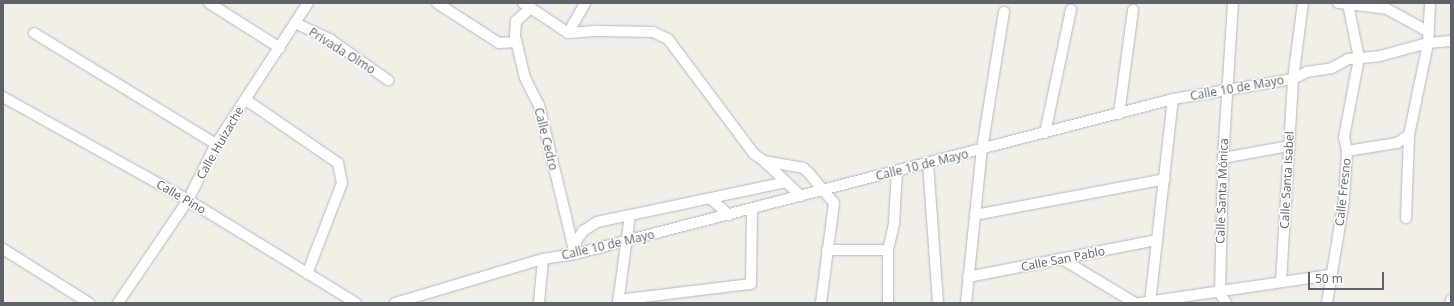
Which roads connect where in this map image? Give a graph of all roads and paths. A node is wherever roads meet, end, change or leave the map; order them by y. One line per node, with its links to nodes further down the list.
1 (209, 3): 21 (street)
2 (308, 3): 14 (street, Calle Huizache)
3 (437, 3): 19 (street)
4 (585, 3): 17 (street)
5 (1233, 3): 25 (street, Calle Santa Mónica)
6 (1303, 3): 23 (street, Calle Santa Isabel)
7 (1430, 3): 15 (street)
8 (1343, 4): 10 (street); 22 (street)
9 (527, 6): 17 (street); 19 (street, Calle Cedro)
10 (1390, 6): 15 (street)
11 (1070, 10): 30 (street)
12 (1133, 10): 29 (street)
13 (1004, 12): 34 (street)
14 (295, 23): 21 (street, Calle Huizache); 24 (street, Privada Olmo)
15 (1429, 32): 20 (street)
16 (34, 33): 32 (street)
17 (568, 33): 37 (street)
18 (1451, 41): 20 (street, Calle 10 de Mayo)
19 (516, 42): 54 (street, Calle Cedro)
20 (1428, 43): 22 (street, Calle 10 de Mayo); 31 (street)
21 (280, 48): 27 (street, Calle Huizache)
22 (1359, 58): 23 (street, Calle 10 de Mayo); 35 (street, Calle Fresno)
23 (1293, 78): 25 (street, Calle 10 de Mayo); 33 (street, Calle Santa Isabel)
24 (388, 80)
25 (1226, 90): 28 (street, Calle 10 de Mayo); 36 (street, Calle Santa Mónica)
26 (3, 97): 45 (street, Calle Pino)
27 (246, 100): 32 (street, Calle Huizache); 59 (street)
28 (1173, 100): 29 (street, Calle 10 de Mayo); 40 (street)
29 (1118, 114): 30 (street, Calle 10 de Mayo)
30 (1045, 133): 34 (street, Calle 10 de Mayo)
31 (1409, 135): 35 (street); 50 (street)
32 (216, 144): 45 (street, Calle Huizache)
33 (1289, 146): 36 (street); 62 (street, Calle Santa Isabel)
34 (982, 149): 38 (street, Calle 10 de Mayo); 49 (street)
35 (1348, 151): 60 (street, Calle Fresno)
36 (1223, 158): 63 (street, Calle Santa Mónica)
37 (764, 161): 41 (street); 42 (street)
38 (928, 163): 39 (street, Calle 10 de Mayo); 74 (street)
39 (897, 171): 42 (street, Calle 10 de Mayo); 56 (street)
40 (1165, 179): 49 (street); 51 (street)
41 (786, 182): 43 (street); 44 (street)
42 (824, 190): 43 (street, Calle 10 de Mayo); 55 (street)
43 (801, 196): 46 (street, Calle 10 de Mayo)
44 (711, 199): 47 (street); 48 (street)
45 (188, 200): 59 (street, Calle Pino); 65 (street, Calle Huizache)
46 (752, 209): 48 (street, Calle 10 de Mayo); 66 (street)
47 (630, 215): 52 (street); 54 (street)
48 (729, 215): 52 (street, Calle 10 de Mayo)
49 (975, 215): 61 (street)
50 (1406, 218)
51 (1157, 240): 57 (street, Calle San Pablo); 67 (street)
52 (626, 241): 54 (street, Calle 10 de Mayo); 66 (street)
53 (3, 249): 68 (street)
54 (574, 250): 58 (street, Calle 10 de Mayo)
55 (827, 250): 56 (street); 72 (street)
56 (888, 250): 73 (street)
57 (1062, 259): 61 (street, Calle San Pablo); 76 (street)
58 (543, 260): 70 (street, Calle 10 de Mayo); 71 (street)
59 (307, 274): 69 (street, Calle Pino)
60 (1330, 275): 62 (street); 78 (street, Calle Fresno)
61 (968, 277): 75 (street)
62 (1281, 282): 63 (street)
63 (1220, 293): 67 (street); 77 (street)
64 (1451, 300): 79 (street)
65 (120, 302)
66 (618, 302)
67 (1147, 302)
68 (89, 303)
69 (356, 303)
70 (395, 303)
71 (539, 303)
72 (821, 303)
73 (888, 303)
74 (938, 303)
75 (966, 303)
76 (1135, 303)
77 (1226, 303)
78 (1327, 303)
79 (1451, 303)

